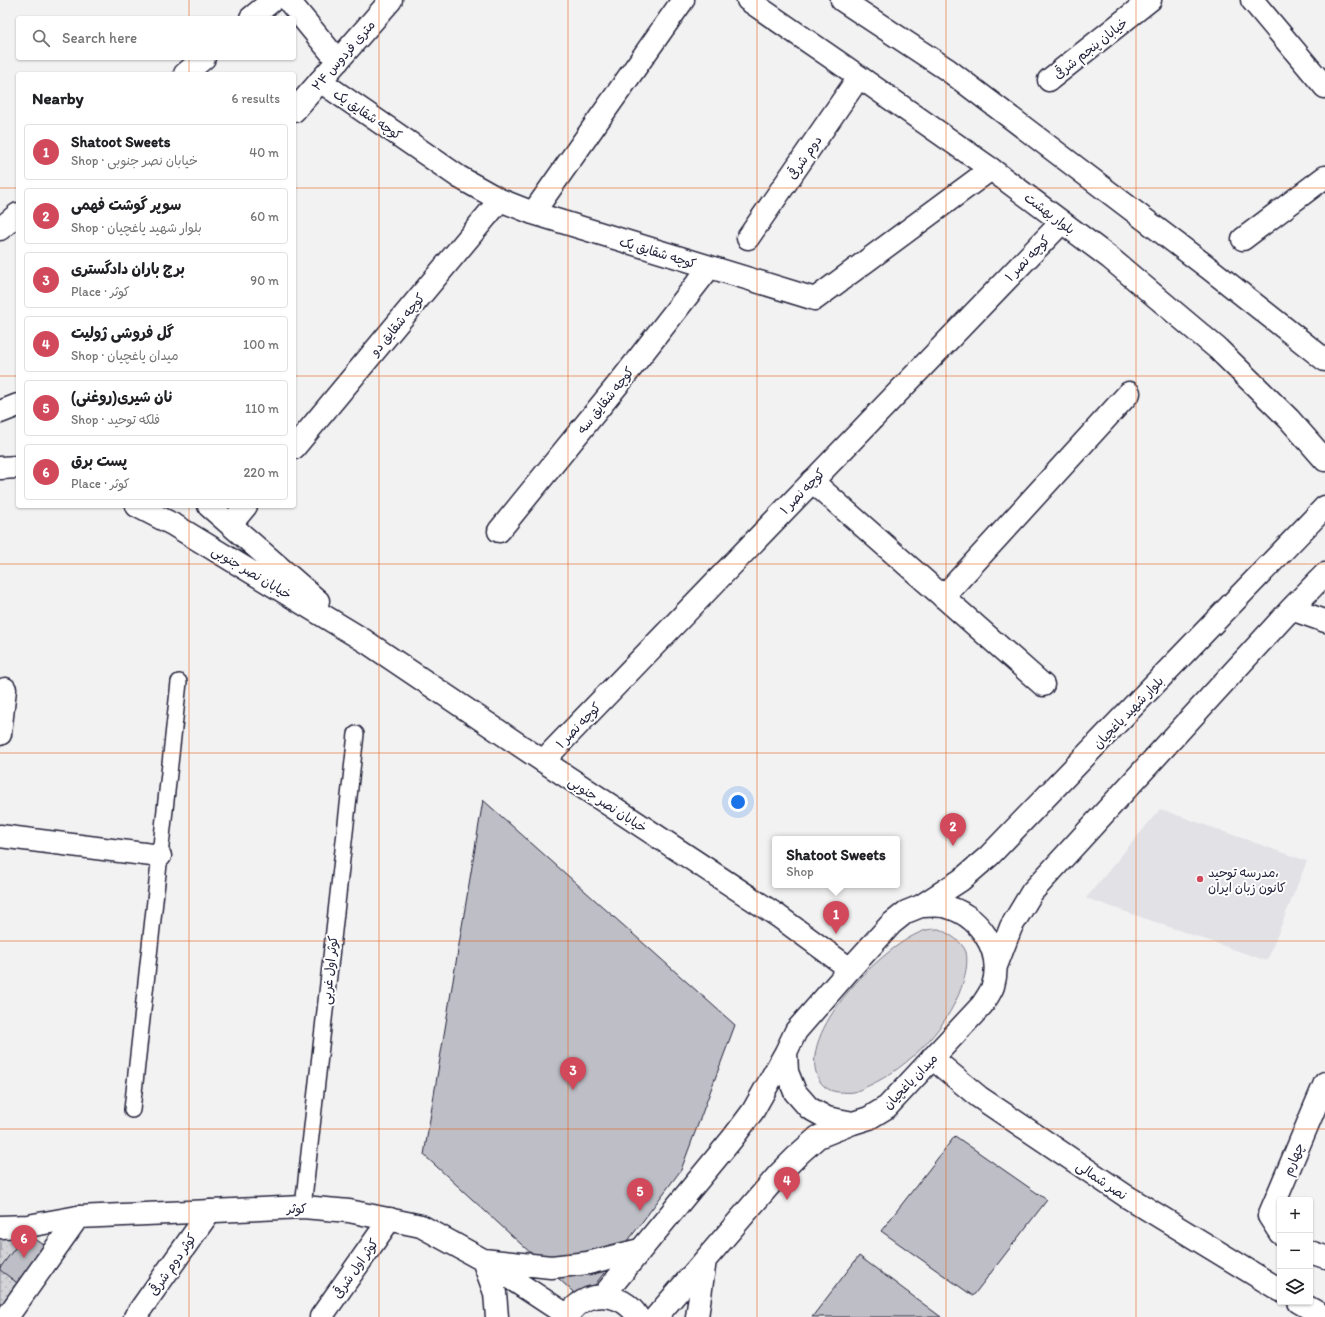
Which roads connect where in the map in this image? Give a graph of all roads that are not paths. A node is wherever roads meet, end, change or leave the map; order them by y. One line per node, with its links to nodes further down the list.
1 (273, 0): 9 (street)
2 (288, 0): 11 (street)
3 (391, 0): 11 (street, ۲۴ متری فردوس)
4 (683, 0): 21 (street)
5 (748, 0): 13 (street, بلوار بهشت)
6 (842, 0): 28 (street)
7 (1150, 0): 14 (street, خیابان پنجم شرقی)
8 (1252, 0): 16 (street)
9 (253, 16)
10 (202, 60): 12 (street)
11 (338, 61): 15 (street, ۲۴ متری فردوس)
12 (187, 72)
13 (859, 77): 18 (street, بلوار بهشت); 25 (street, دوم شرقی)
14 (1049, 80)
15 (320, 81): 17 (street, ۲۴ متری فردوس); 20 (street, کوچه شقایق یک)
16 (1325, 87)
17 (296, 109)
18 (991, 169): 23 (street, بلوار بهشت); 27 (street, کوچه شقایق یک)
19 (1325, 178): 26 (street)
20 (500, 200): 21 (street, کوچه شقایق یک); 32 (street, کوچه شقایق دو)
21 (533, 213): 27 (street, کوچه شقایق یک)
22 (16, 216): 24 (street)
23 (1062, 222): 33 (street, بلوار بهشت); 36 (street, کوچه نصر ۱)
24 (0, 229)
25 (748, 238)
26 (1243, 240)
27 (709, 268): 42 (street, کوچه شقایق سه)
28 (1325, 360)
29 (1129, 393): 44 (street)
30 (16, 406): 31 (street)
31 (0, 412)
32 (296, 446)
33 (1322, 452)
34 (16, 467): 35 (street)
35 (0, 468)
36 (812, 481): 44 (street); 53 (street, کوچه نصر ۱)
37 (1325, 507): 56 (street, بلوار شهید یاغچیان)
38 (141, 508): 47 (street, خیابان نصر جنوبی)
39 (211, 508): 41 (street, خیابان نصر جنوبی)
40 (244, 508): 41 (street)
41 (230, 524): 47 (street, خیابان نصر جنوبی)
42 (499, 530)
43 (1325, 574): 45 (street)
44 (943, 597): 49 (street)
45 (1291, 609): 46 (street); 57 (street)
46 (1325, 621)
47 (365, 641): 53 (street, خیابان نصر جنوبی)
48 (179, 682): 55 (lane)
49 (1043, 685)
50 (5, 689): 51 (street)
51 (0, 734)
52 (356, 734): 64 (lane, کوثر اول غربی)
53 (543, 761): 58 (street, خیابان نصر جنوبی)
54 (0, 836): 55 (street)
55 (160, 856): 62 (lane)
56 (921, 906): 57 (street, میدان یاغچیان); 58 (street, میدان یاغچیان)
57 (996, 966): 60 (street, میدان یاغچیان)
58 (850, 969): 59 (street, میدان یاغچیان)
59 (786, 1052): 63 (street, میدان یاغچیان); 70 (street)
60 (932, 1058): 63 (street, میدان یاغچیان); 75 (street, نصر شمالی)
61 (1325, 1083): 69 (street, چهارم)
62 (132, 1110)
63 (852, 1123): 74 (street)
64 (303, 1207): 65 (street, کوثر); 67 (street, کوثر)
65 (210, 1211): 66 (street, کوثر); 80 (street, کوثر دوم شرقی)
66 (78, 1216): 68 (street, کوثر); 79 (street)
67 (390, 1219): 73 (street, کوثر); 81 (street, کوثر اول شرقی)
68 (0, 1227)
69 (1279, 1233)
70 (640, 1250): 73 (street); 76 (street)
71 (1313, 1253): 72 (street)
72 (1325, 1257)
73 (483, 1260): 78 (street, کوثر); 82 (street)
74 (705, 1260): 84 (street); 85 (street)
75 (1277, 1288)
76 (603, 1296): 78 (street); 83 (street)
77 (1304, 1305): 86 (street)
78 (567, 1316)
79 (7, 1317)
80 (135, 1317)
81 (321, 1317)
82 (497, 1317)
83 (638, 1317)
84 (656, 1317)
85 (697, 1317)
86 (1325, 1317)

